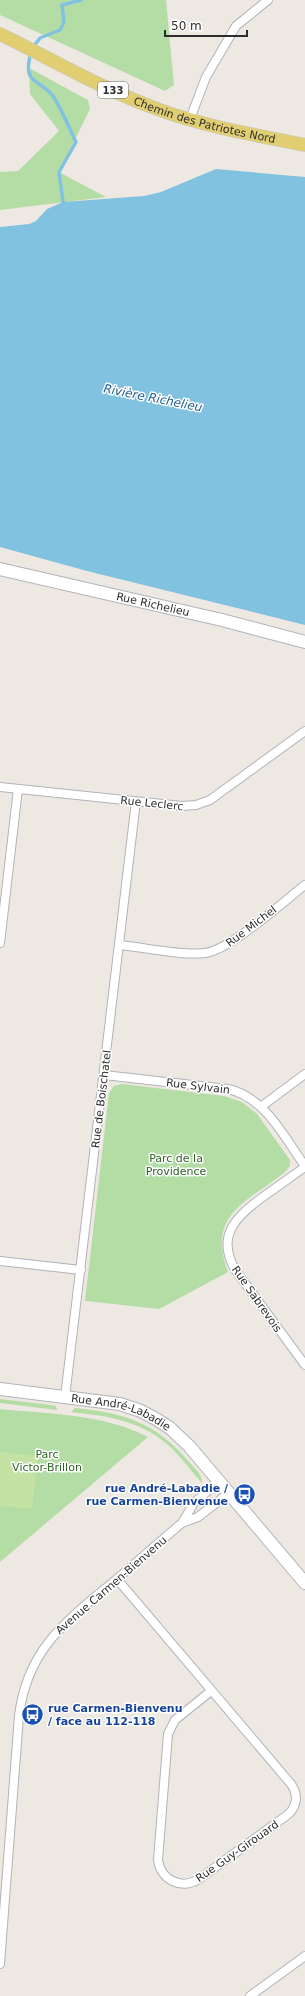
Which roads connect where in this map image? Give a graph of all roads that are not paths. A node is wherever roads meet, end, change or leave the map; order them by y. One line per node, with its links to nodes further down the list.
1 (263, 1): 3 (street)
2 (0, 34): 3 (main road, Chemin des Patriotes Nord / 133)
3 (190, 119): 4 (main road, Chemin des Patriotes Nord / 133)
4 (305, 145)
5 (0, 569): 6 (street, Rue Richelieu)
6 (305, 642)
7 (305, 731): 10 (street, Rue Leclerc)
8 (0, 787): 9 (street, Rue Leclerc)
9 (18, 789): 10 (street, Rue Leclerc); 12 (street)
10 (136, 801): 13 (street, Rue de Boischatel)
11 (305, 885): 13 (street, Rue Michel)
12 (0, 943)
13 (119, 945): 15 (street, Rue de Boischatel)
14 (305, 1074): 16 (street)
15 (104, 1075): 16 (street, Rue Sylvain); 19 (street, Rue de Boischatel)
16 (262, 1106): 17 (street, Rue Sylvain)
17 (305, 1167): 20 (street, Rue Sabrevois)
18 (0, 1261): 19 (street)
19 (81, 1270): 22 (street, Rue de Boischatel)
20 (305, 1365)
21 (0, 1389): 22 (street, Rue André-Labadie)
22 (65, 1397): 23 (street, Rue André-Labadie)
23 (219, 1481): 24 (street, Rue André-Labadie); 25 (street)
24 (229, 1493): 25 (street, Avenue Carmen-Bienvenu); 27 (street, Rue André-Labadie)
25 (182, 1523): 26 (street, Avenue Carmen-Bienvenu)
26 (117, 1579): 28 (street, Rue Guy-Girouard); 30 (street, Avenue Carmen-Bienvenu)
27 (305, 1583)
28 (211, 1690): 28 (street, Rue Guy-Girouard)
29 (305, 1956): 31 (street)
30 (0, 1964)
31 (250, 1996)

